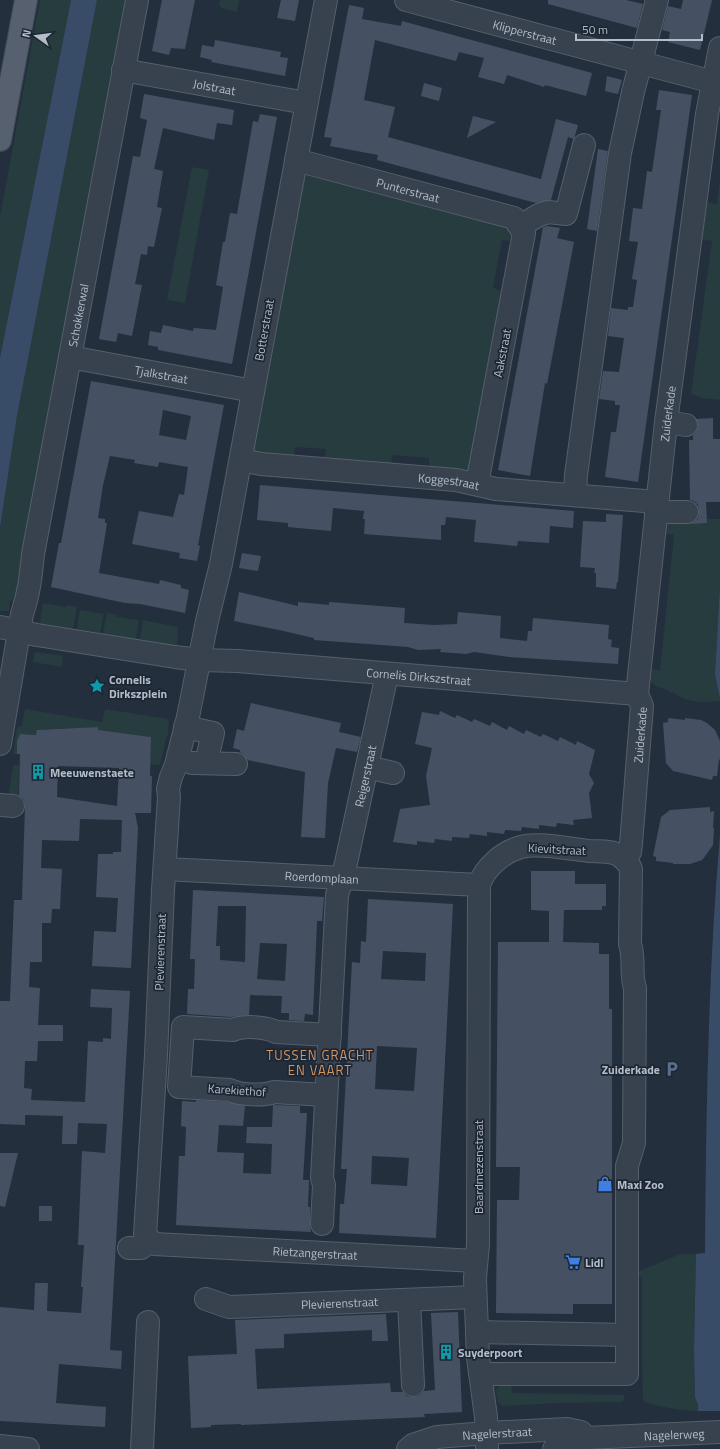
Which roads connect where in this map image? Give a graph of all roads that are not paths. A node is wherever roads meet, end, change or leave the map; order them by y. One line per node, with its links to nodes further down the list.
1 (26, 0): 11 (main road)
2 (137, 0): 8 (street, Schokkerwal)
3 (326, 0): 10 (street, Botterstraat)
4 (406, 0): 7 (street, Klipperstraat)
5 (657, 0): 7 (street)
6 (720, 48): 9 (street, Zuiderkade)
7 (640, 63): 9 (street, Klipperstraat); 19 (street)
8 (123, 70): 10 (street, Jolstraat); 15 (street, Schokkerwal)
9 (713, 82): 20 (street, Zuiderkade)
10 (306, 103): 13 (street, Botterstraat)
11 (0, 140)
12 (584, 145): 14 (street)
13 (296, 160): 14 (street, Punterstraat); 16 (street, Botterstraat)
14 (518, 225): 18 (street, Aakstraat)
15 (70, 357): 16 (street, Tjalkstraat); 22 (street, Schokkerwal)
16 (253, 391): 17 (street, Botterstraat)
17 (241, 460): 18 (street, Koggestraat); 23 (street, Botterstraat)
18 (477, 484): 19 (street, Koggestraat)
19 (575, 495): 20 (street, Koggestraat)
20 (656, 507): 21 (street, Koggestraat); 25 (street, Zuiderkade)
21 (687, 512)
22 (10, 629): 23 (street); 27 (street, Schokkerwal)
23 (200, 660): 24 (street, Cornelis Dirkszstraat); 26 (street, Plevierenstraat)
24 (388, 674): 25 (street, Cornelis Dirkszstraat); 31 (street, Reigerstraat)
25 (637, 694): 33 (street, Zuiderkade)
26 (185, 727): 28 (street, Plevierenstraat); 29 (street)
27 (0, 744)
28 (177, 761): 29 (street); 34 (street, Plevierenstraat)
29 (206, 763): 30 (street)
30 (236, 764)
31 (367, 768): 32 (street); 35 (street, Reigerstraat)
32 (393, 773)
33 (625, 860): 36 (street, Kievitstraat); 49 (street)
34 (165, 869): 35 (street, Roerdomplaan); 38 (street, Plevierenstraat)
35 (342, 878): 36 (street, Roerdomplaan); 37 (street)
36 (480, 885): 43 (street, Baardmezenstraat)
37 (330, 1035): 39 (street, Karekiethof); 40 (street)
38 (156, 1055): 39 (street); 42 (street, Plevierenstraat)
39 (181, 1056): 40 (street, Karekiethof)
40 (326, 1095): 41 (street)
41 (322, 1224)
42 (144, 1244): 43 (street, Rietzangerstraat)
43 (476, 1261): 44 (street, Baardmezenstraat)
44 (475, 1297): 46 (street, Plevierenstraat); 48 (street, Baardmezenstraat)
45 (206, 1299): 46 (street, Plevierenstraat)
46 (409, 1300): 51 (street)
47 (148, 1322): 58 (street)
48 (477, 1332): 49 (street); 50 (street, Baardmezenstraat)
49 (626, 1335): 50 (street)
50 (484, 1374): 54 (street, Baardmezenstraat)
51 (412, 1385)
52 (720, 1432): 55 (street, Nagelerweg)
53 (586, 1438): 54 (street, Nagelerstraat); 55 (street, Nagelerstraat); 60 (street, Nagelerstraat)
54 (487, 1441): 59 (street, Nagelerstraat)
55 (629, 1442)
56 (0, 1446): 57 (street)
57 (28, 1449)
58 (142, 1449)
59 (408, 1449)
60 (554, 1449)

